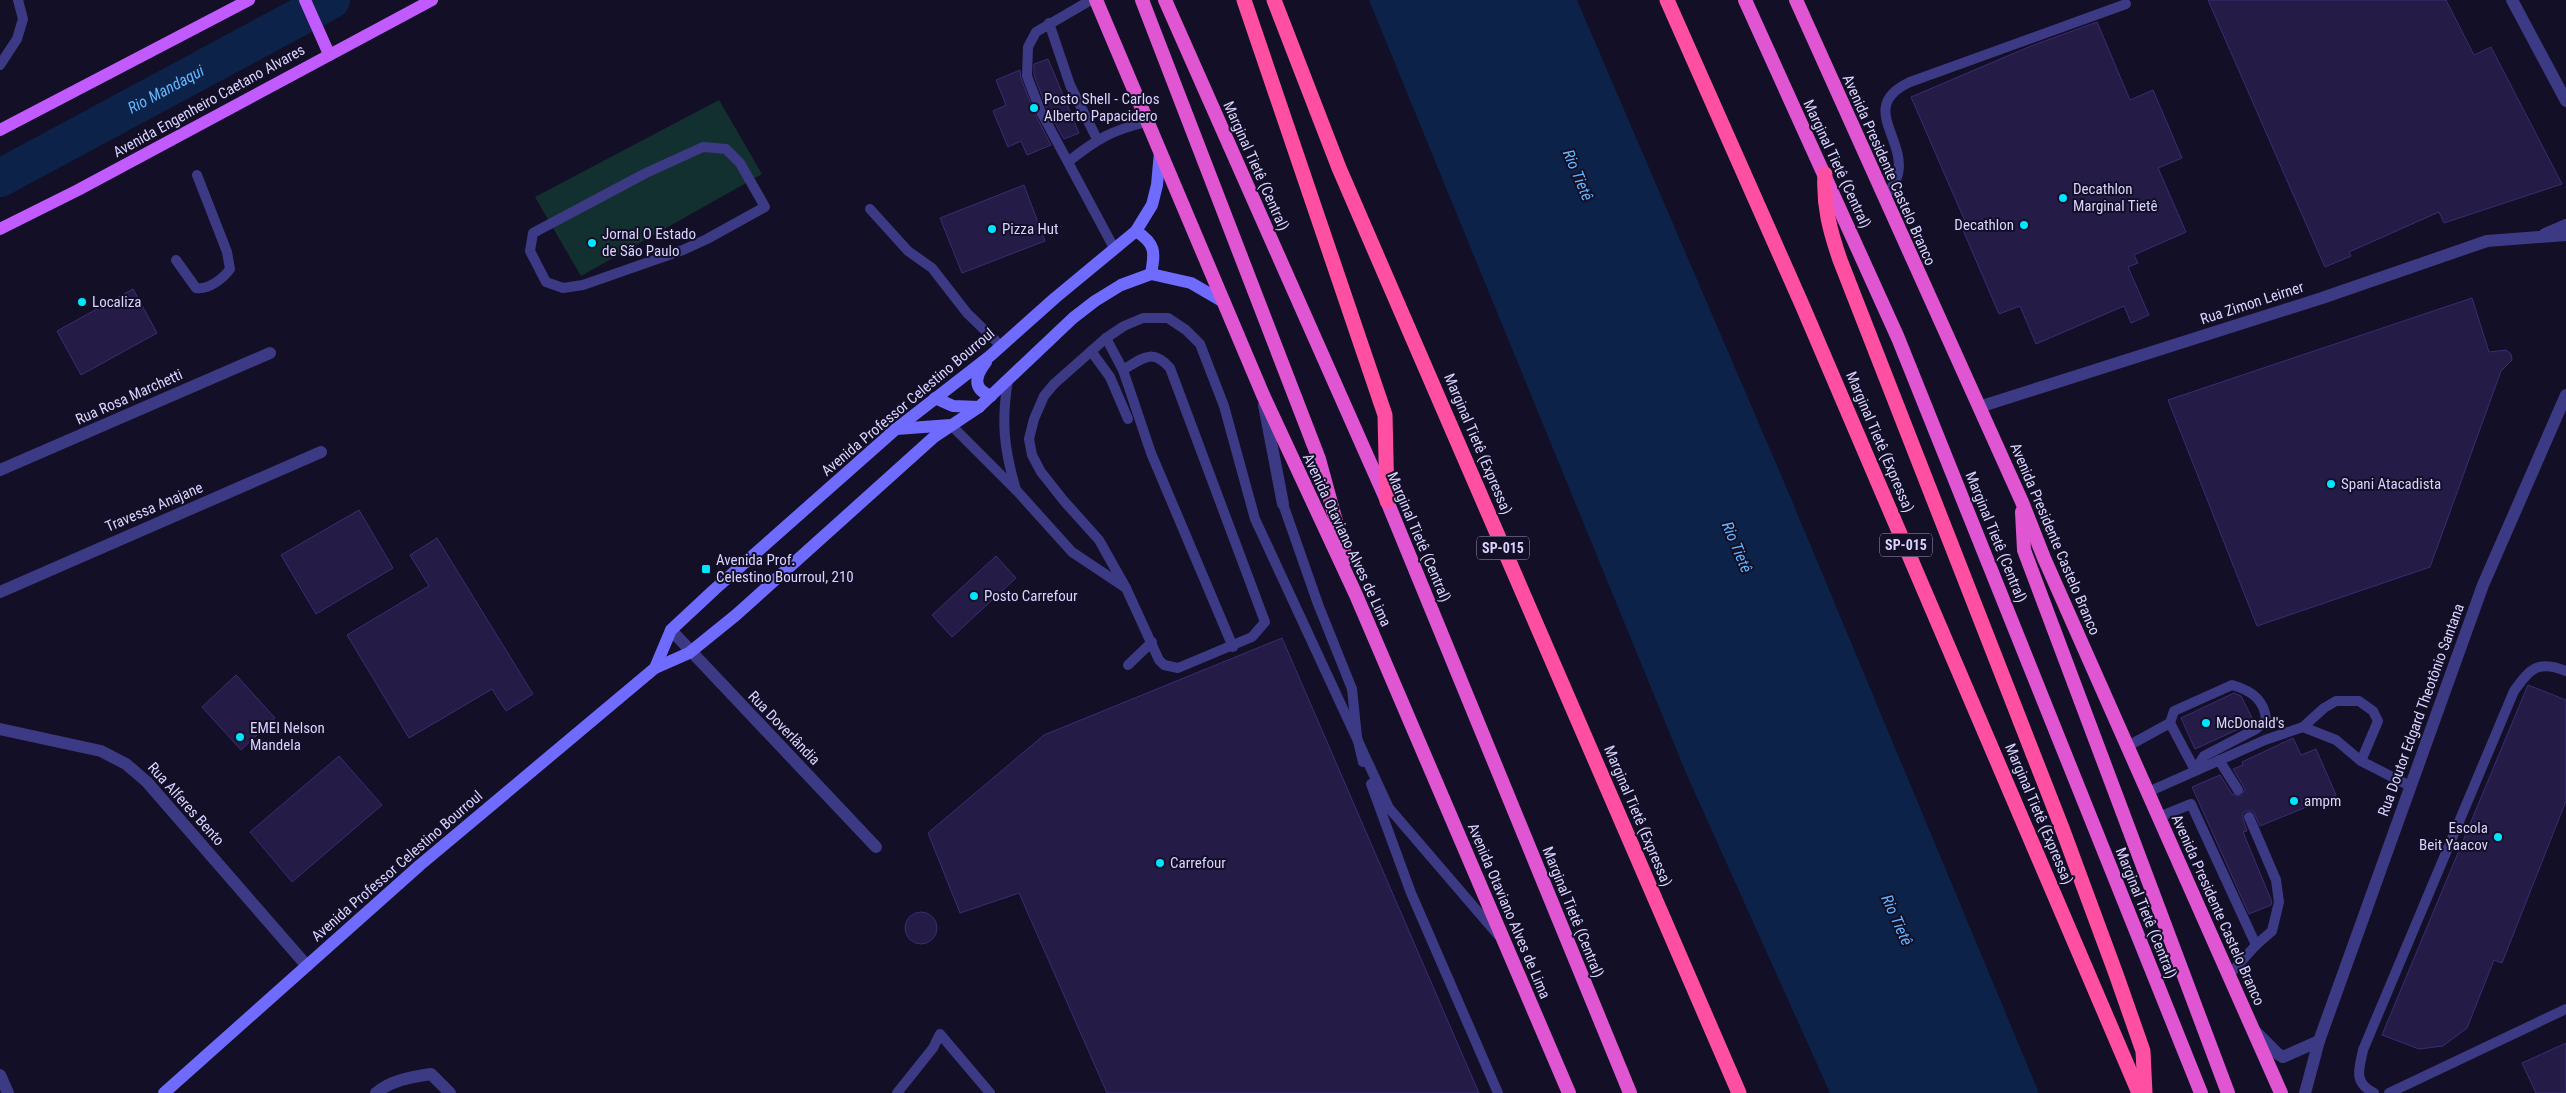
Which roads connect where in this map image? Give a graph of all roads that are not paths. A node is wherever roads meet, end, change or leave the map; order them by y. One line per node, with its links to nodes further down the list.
1 (18, 0): 18 (lane)
2 (249, 0): 21 (main road)
3 (305, 0): 17 (main road)
4 (432, 0): 17 (main road, Avenida Engenheiro Caetano Alvares)
5 (1091, 0): 16 (lane)
6 (1096, 0): 20 (highway, Avenida Otaviano Alves de Lima)
7 (1142, 0): 63 (highway)
8 (1165, 0): 58 (highway, Marginal Tietê (Central))
9 (1244, 0): 58 (highway)
10 (1274, 0): 101 (highway, Marginal Tietê (Expressa) / SP-015)
11 (1666, 0): 102 (highway, Marginal Tietê (Expressa) / SP-015)
12 (1745, 0): 25 (highway, Marginal Tietê (Central))
13 (1796, 0): 27 (highway, Avenida Presidente Castelo Branco)
14 (2512, 0): 19 (street)
15 (2126, 4): 27 (lane)
16 (1049, 23): 22 (lane); 24 (lane)
17 (329, 54): 31 (main road, Avenida Engenheiro Caetano Alvares)
18 (0, 65)
19 (2566, 101)
20 (1148, 122): 22 (lane); 23 (highway, Avenida Otaviano Alves de Lima)
21 (0, 130)
22 (1096, 139): 24 (lane)
23 (1160, 152): 32 (main road, Avenida Professor Celestino Bourroul); 38 (highway, Avenida Otaviano Alves de Lima)
24 (1068, 161): 35 (lane)
25 (1824, 174): 103 (highway); 104 (highway, Marginal Tietê (Central))
26 (197, 175): 36 (lane)
27 (1884, 198): 51 (highway, Avenida Presidente Castelo Branco)
28 (765, 207): 28 (lane)
29 (870, 209): 40 (lane)
30 (2566, 225): 34 (street, Rua Zimon Leirner)
31 (0, 229)
32 (1136, 231): 35 (main road, Avenida Professor Celestino Bourroul); 37 (main road)
33 (2566, 235): 34 (street, Rua Zimon Leirner)
34 (2536, 238): 51 (street, Rua Zimon Leirner)
35 (1114, 248): 40 (main road, Avenida Professor Celestino Bourroul)
36 (176, 260)
37 (1151, 274): 38 (main road); 45 (main road, Avenida Professor Celestino Bourroul)
38 (1222, 301): 46 (highway, Avenida Otaviano Alves de Lima)
39 (1106, 338): 41 (lane); 44 (lane); 84 (lane)
40 (1001, 346): 43 (main road, Avenida Professor Celestino Bourroul)
41 (1091, 351): 52 (lane); 61 (lane)
42 (270, 353): 56 (street, Rua Rosa Marchetti)
43 (990, 356): 48 (main road); 49 (main road, Avenida Professor Celestino Bourroul)
44 (1123, 370): 66 (lane); 66 (lane)
45 (1008, 380): 48 (main road, Avenida Professor Celestino Bourroul); 57 (lane)
46 (1263, 395): 60 (street); 63 (highway, Avenida Otaviano Alves de Lima)
47 (2566, 395): 78 (street, Rua Doutor Edgard Theotônio Santana)
48 (992, 396): 50 (main road, Avenida Professor Celestino Bourroul)
49 (935, 398): 50 (main road); 54 (main road, Avenida Professor Celestino Bourroul)
50 (979, 407): 53 (main road, Avenida Professor Celestino Bourroul)
51 (1979, 407): 59 (highway, Avenida Presidente Castelo Branco)
52 (1128, 419)
53 (951, 426): 54 (main road); 57 (lane); 67 (main road, Avenida Professor Celestino Bourroul)
54 (896, 430): 64 (main road, Avenida Professor Celestino Bourroul)
55 (321, 452): 62 (street, Travessa Anajane)
56 (0, 470)
57 (1017, 491): 61 (lane)
58 (1387, 501): 100 (highway, Marginal Tietê (Central))
59 (2022, 502): 74 (highway, Avenida Presidente Castelo Branco); 105 (highway)
60 (1283, 504): 98 (lane, bridge)
61 (1126, 588): 65 (lane)
62 (0, 592)
63 (1356, 595): 84 (highway, Avenida Otaviano Alves de Lima)
64 (671, 630): 67 (street, Rua Doverlândia); 69 (main road, Avenida Professor Celestino Bourroul)
65 (1152, 642): 66 (lane); 68 (lane)
66 (1233, 646)
67 (689, 653): 69 (main road, Avenida Professor Celestino Bourroul); 83 (street, Rua Doverlândia)
68 (1128, 665)
69 (655, 668): 86 (main road, Avenida Professor Celestino Bourroul)
70 (2566, 671): 108 (lane)
71 (2170, 723): 74 (lane); 77 (lane); 77 (lane)
72 (2303, 727): 75 (lane); 76 (lane); 76 (lane)
73 (0, 728): 86 (street, Rua Alferes Bento)
74 (2128, 746): 80 (highway, Avenida Presidente Castelo Branco)
75 (2219, 760): 77 (lane); 79 (lane)
76 (2361, 761): 78 (lane)
77 (2195, 770): 80 (lane)
78 (2410, 786): 90 (street, Rua Doutor Edgard Theotônio Santana)
79 (2232, 787)
80 (2148, 792): 82 (highway, Avenida Presidente Castelo Branco)
81 (2249, 817): 85 (lane)
82 (2159, 818): 85 (lane); 87 (highway, Avenida Presidente Castelo Branco)
83 (876, 847)
84 (1505, 942): 99 (highway, Avenida Otaviano Alves de Lima)
85 (2256, 945): 87 (lane)
86 (306, 966): 93 (main road, Avenida Professor Celestino Bourroul)
87 (2229, 976): 89 (highway, Avenida Presidente Castelo Branco)
88 (2566, 1009): 109 (lane)
89 (2252, 1027): 90 (street); 106 (highway, Avenida Presidente Castelo Branco)
90 (2318, 1041): 107 (street, Rua Doutor Edgard Theotônio Santana)
91 (0, 1075): 92 (street)
92 (8, 1093)
93 (164, 1093)
94 (376, 1093): 95 (street)
95 (450, 1093)
96 (897, 1093): 97 (lane)
97 (990, 1093)
98 (1498, 1093)
99 (1569, 1093)
100 (1630, 1093)
101 (1739, 1093)
102 (2139, 1093)
103 (2144, 1093)
104 (2201, 1093)
105 (2228, 1093)
106 (2281, 1093)
107 (2304, 1093)
108 (2374, 1093)
109 (2389, 1093)

